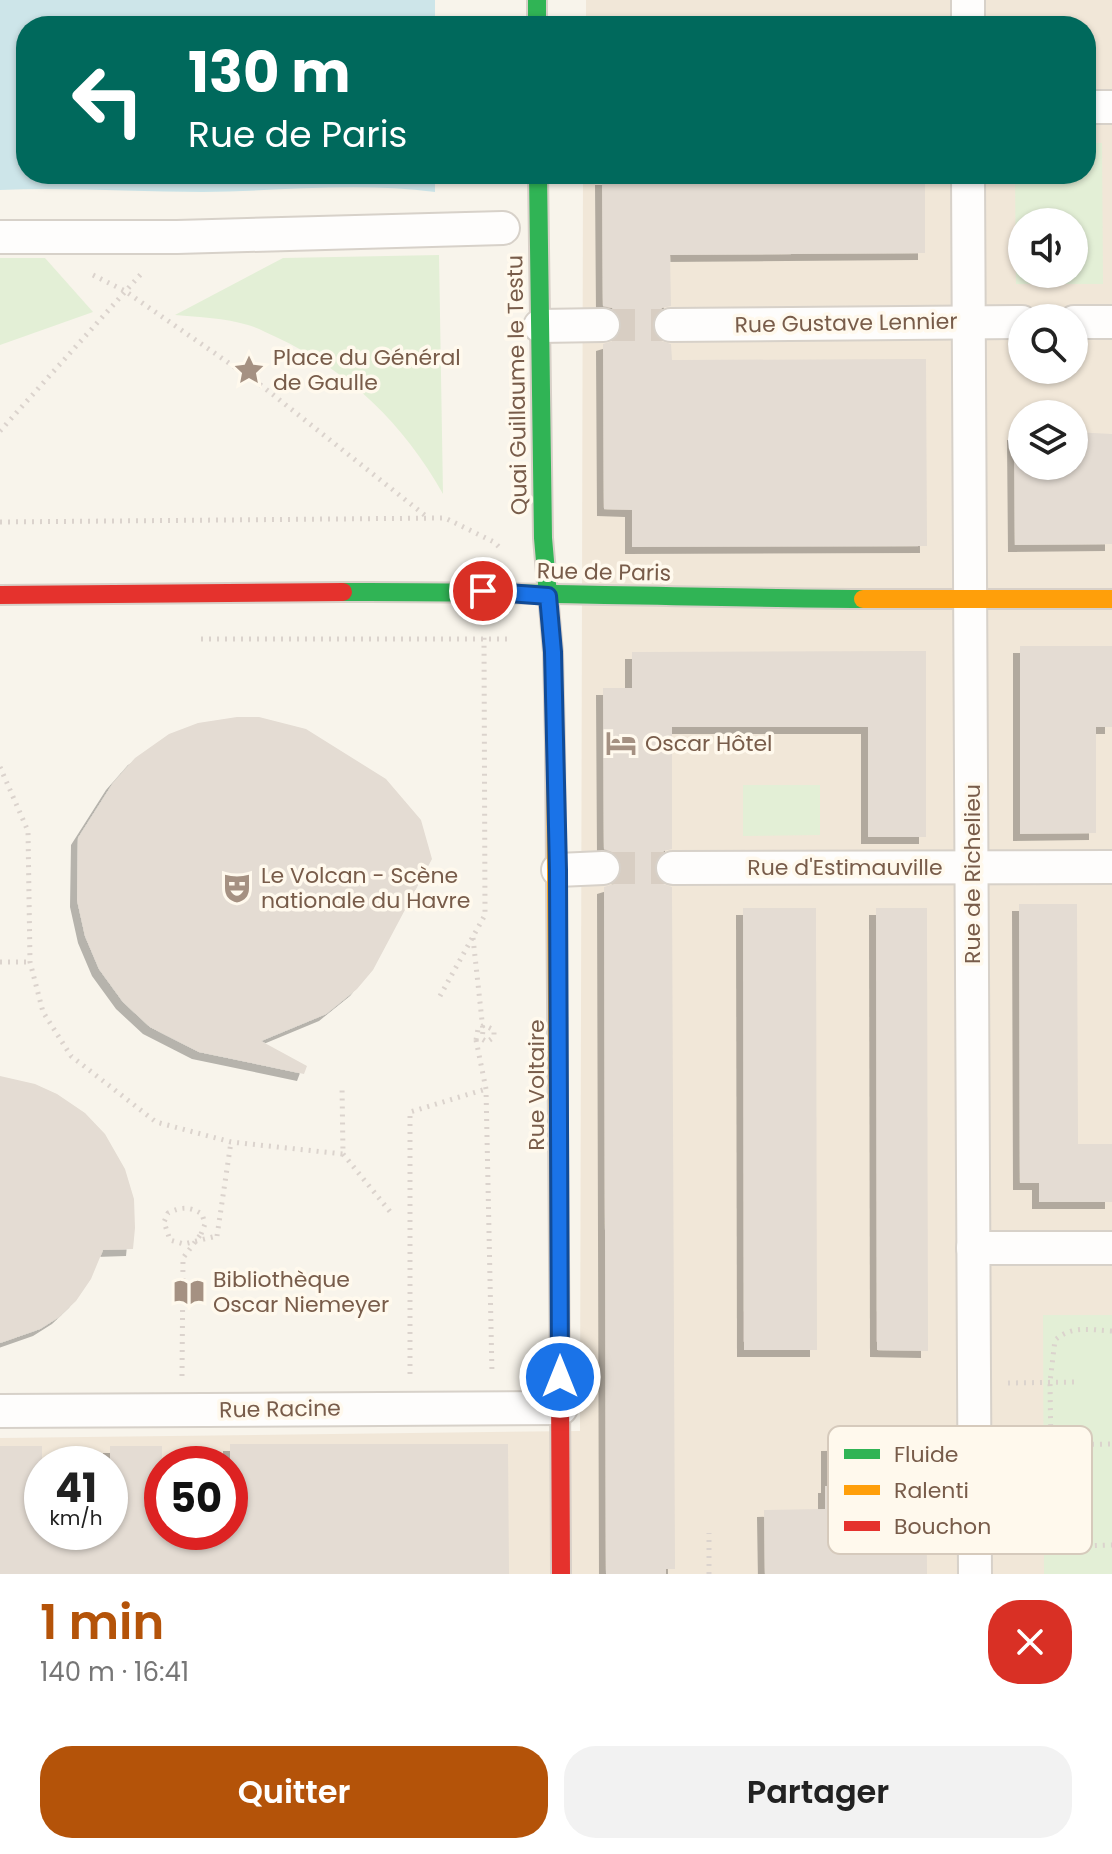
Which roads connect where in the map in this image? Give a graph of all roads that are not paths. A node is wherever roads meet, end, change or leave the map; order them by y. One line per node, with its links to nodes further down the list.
1 (538, 184): 11 (main road, Quai Guillaume le Testu)
2 (968, 184): 5 (street, Rue de Richelieu)
3 (503, 228): 4 (street)
4 (0, 237)
5 (969, 321): 6 (street, Rue Gustave Lennier); 10 (street, Rue Gustave Lennier); 15 (street, Rue de Richelieu)
6 (1008, 322)
7 (1088, 322): 8 (street)
8 (1112, 322)
9 (603, 325): 11 (street)
10 (671, 325)
11 (540, 326): 13 (main road, Quai Guillaume le Testu)
12 (0, 595): 13 (main road, Rue de Paris)
13 (548, 596): 15 (main road, Rue de Paris); 20 (main road, Rue Voltaire)
14 (1112, 599): 15 (main road, Rue de Paris)
15 (970, 600): 16 (street, Rue de Richelieu)
16 (972, 867): 17 (street, Rue d'Estimauville); 19 (street, Rue d'Estimauville); 21 (street, Rue de Richelieu)
17 (1112, 867)
18 (603, 868): 20 (street)
19 (673, 868)
20 (558, 870): 23 (main road, Rue Voltaire)
21 (973, 1248): 22 (street); 25 (street, Rue de Richelieu)
22 (1112, 1248)
23 (561, 1408): 24 (street, Rue Racine); 27 (main road, Rue Voltaire)
24 (0, 1411)
25 (974, 1426)
26 (975, 1554): 28 (street, Rue de Richelieu)
27 (561, 1574)
28 (975, 1574)

